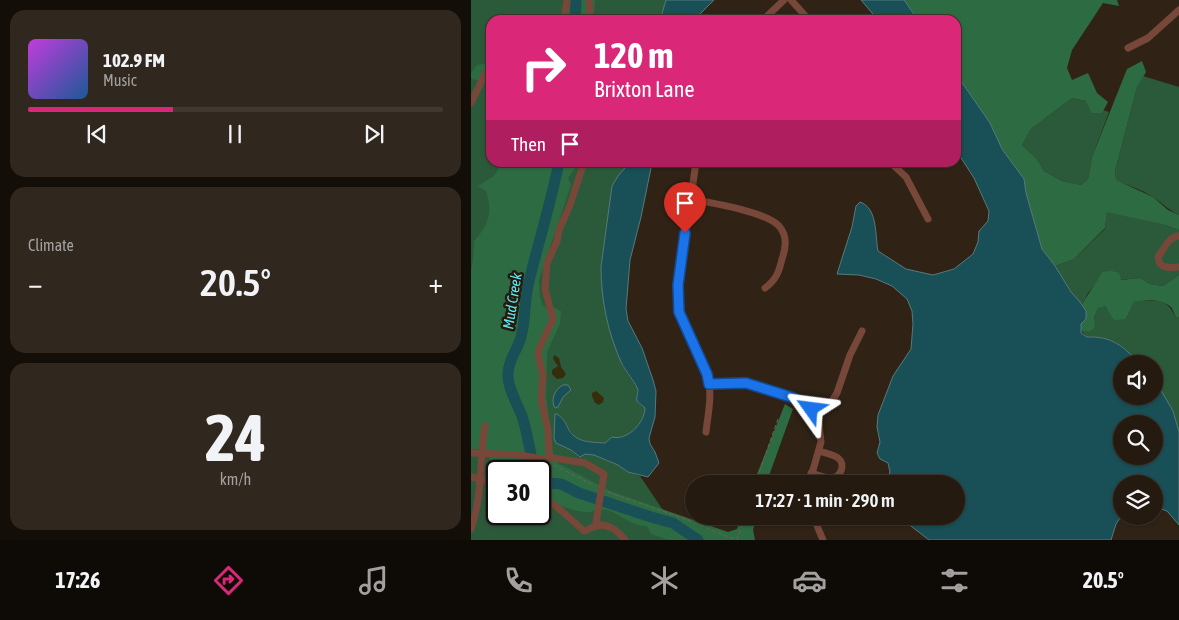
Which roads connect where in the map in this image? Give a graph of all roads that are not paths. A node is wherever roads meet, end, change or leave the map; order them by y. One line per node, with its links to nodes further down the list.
1 (567, 0): 6 (street)
2 (589, 0): 7 (street)
3 (784, 0): 8 (street)
4 (791, 0): 9 (street)
5 (1179, 10): 10 (street)
6 (565, 15)
7 (589, 15)
8 (768, 15)
9 (804, 15)
10 (1128, 48)
11 (486, 72): 12 (street)
12 (471, 104)
13 (582, 167): 35 (street)
14 (695, 167): 16 (street)
15 (895, 167): 17 (street)
16 (691, 199): 20 (street); 22 (street)
17 (928, 219)
18 (1179, 236): 19 (street)
19 (1179, 266)
20 (765, 288)
21 (862, 331): 23 (street)
22 (709, 384): 23 (street); 25 (street)
23 (815, 414): 26 (street)
24 (485, 426): 28 (street)
25 (706, 432)
26 (819, 451): 30 (street); 30 (street)
27 (471, 453): 28 (street)
28 (482, 456): 29 (street); 32 (street)
29 (548, 460)
30 (811, 473)
31 (471, 477): 32 (street)
32 (481, 479): 33 (street); 37 (street)
33 (486, 480)
34 (551, 504): 35 (street)
35 (596, 525): 38 (street)
36 (817, 525): 39 (street)
37 (471, 529)
38 (625, 540)
39 (823, 540)

